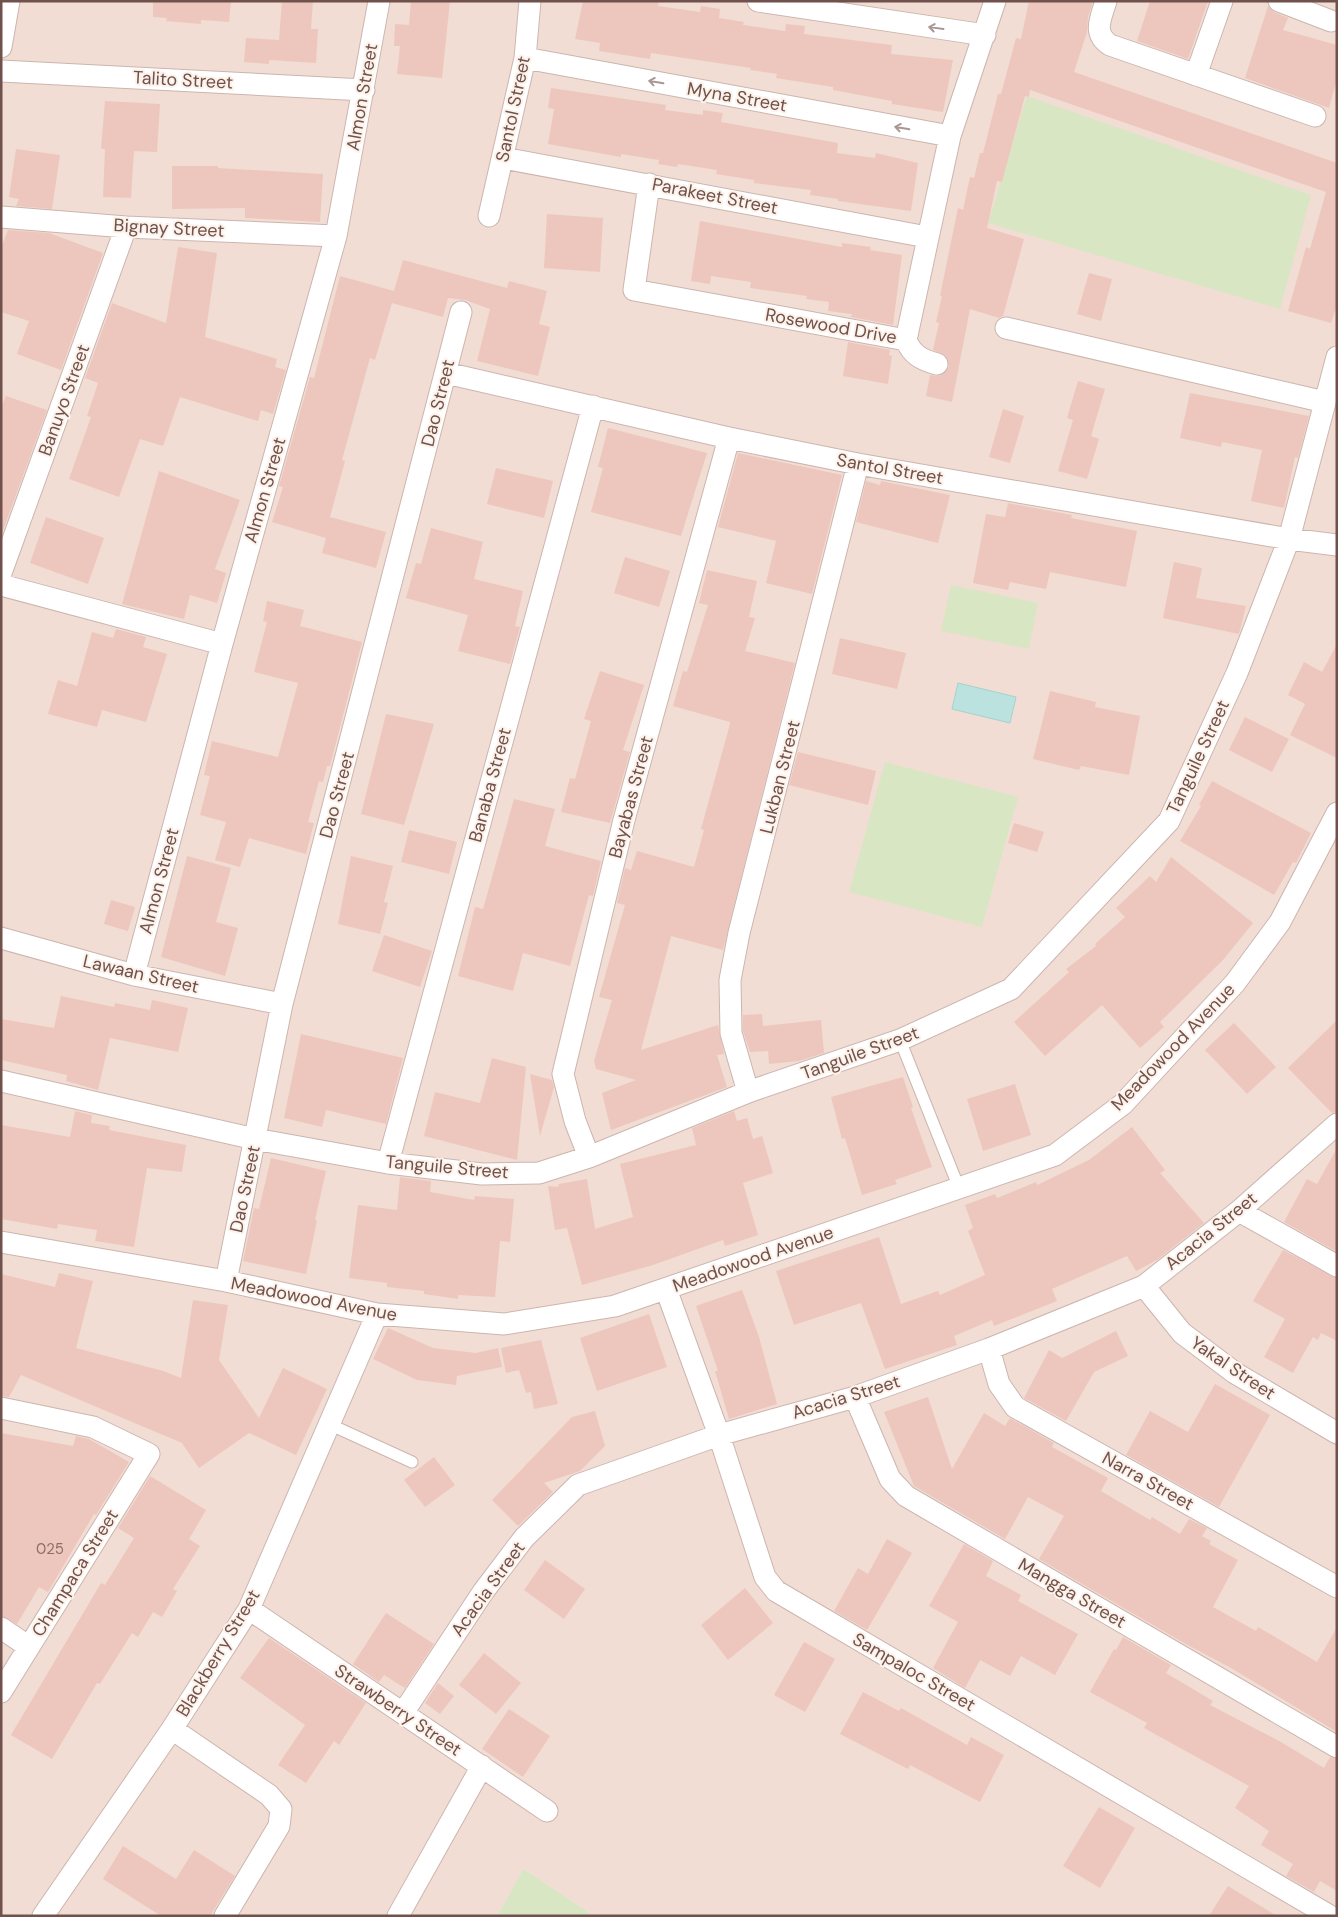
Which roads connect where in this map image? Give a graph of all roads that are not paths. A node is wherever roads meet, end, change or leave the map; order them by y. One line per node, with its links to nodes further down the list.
1 (8, 1): 11 (street)
2 (379, 1): 15 (street, Almon Street)
3 (530, 1): 12 (street, Santol Street)
4 (758, 1): 10 (street, one-way to 4)
5 (995, 1): 10 (street, Rosewood Drive)
6 (1106, 1): 14 (street)
7 (1222, 1): 14 (street)
8 (1279, 1): 9 (street)
9 (1331, 21)
10 (985, 35): 17 (street, Rosewood Drive)
11 (1, 47)
12 (525, 58): 17 (street, Myna Street, one-way to 12); 18 (street, Santol Street)
13 (1, 71): 15 (street, Talito Street)
14 (1196, 75): 16 (street)
15 (364, 90): 23 (street, Almon Street)
16 (1315, 116)
17 (950, 136): 24 (street, Rosewood Drive)
18 (503, 158): 19 (street, Parakeet Street); 20 (street, Santol Street)
19 (649, 184): 24 (street, Parakeet Street); 27 (street, Rosewood Drive)
20 (489, 216)
21 (1, 217): 22 (street, Bignay Street)
22 (126, 227): 23 (street, Bignay Street); 37 (street, Banuyo Street)
23 (336, 236): 39 (street, Almon Street)
24 (927, 237): 27 (street, Rosewood Drive)
25 (461, 312): 30 (street, Dao Street)
26 (1006, 328): 31 (street)
27 (906, 340): 29 (street)
28 (1337, 357): 31 (street, Tanguile Street)
29 (937, 364)
30 (446, 373): 32 (street, Santol Street); 43 (street, Dao Street)
31 (1324, 402): 35 (street, Tanguile Street)
32 (592, 406): 33 (street, Santol Street); 50 (street, Banaba Street)
33 (729, 438): 34 (street, Santol Street); 49 (street, Bayabas Street)
34 (858, 464): 35 (street, Santol Street); 46 (street, Lukban Street)
35 (1289, 539): 36 (street, Santol Street); 44 (street, Tanguile Street)
36 (1337, 545)
37 (1, 573)
38 (1, 585): 39 (street)
39 (222, 644): 42 (street, Almon Street)
40 (1337, 813): 51 (street, Meadowood Avenue)
41 (1, 938): 42 (street, Lawaan Street)
42 (134, 975): 43 (street, Lawaan Street)
43 (282, 1004): 48 (street, Dao Street)
44 (900, 1040): 46 (street, Tanguile Street); 51 (lane)
45 (1, 1081): 48 (street, Tanguile Street)
46 (748, 1092): 49 (street, Tanguile Street)
47 (1337, 1124): 52 (street, Acacia Street)
48 (255, 1140): 50 (street, Tanguile Street); 55 (street, Dao Street)
49 (588, 1157): 50 (street, Tanguile Street)
50 (388, 1163)
51 (959, 1188): 57 (street, Meadowood Avenue)
52 (1238, 1211): 54 (street); 56 (street, Acacia Street)
53 (1, 1242): 55 (street, Meadowood Avenue)
54 (1337, 1266)
55 (226, 1281): 58 (street, Meadowood Avenue)
56 (1144, 1286): 59 (street, Acacia Street); 63 (street, Yakal Street)
57 (666, 1289): 58 (street, Meadowood Avenue); 64 (street, Sampaloc Street)
58 (377, 1314): 62 (street, Blackberry Street)
59 (989, 1349): 60 (street, Acacia Street); 66 (street, Narra Street)
60 (855, 1396): 64 (street, Acacia Street); 73 (street, Mangga Street)
61 (1, 1408): 69 (street, Champaca Street)
62 (331, 1424): 65 (lane); 67 (street, Blackberry Street)
63 (1337, 1433)
64 (719, 1435): 71 (street, Acacia Street); 79 (street, Sampaloc Street)
65 (412, 1462)
66 (1337, 1587)
67 (249, 1609): 71 (street, Strawberry Street); 72 (street, Blackberry Street)
68 (1, 1628): 69 (street)
69 (29, 1647): 70 (street, Champaca Street)
70 (1, 1692)
71 (403, 1713): 74 (street, Strawberry Street)
72 (172, 1729): 76 (street, Blackberry Street); 77 (street)
73 (1337, 1747)
74 (482, 1766): 75 (street, Strawberry Street); 78 (street)
75 (547, 1811)
76 (43, 1916)
77 (224, 1916)
78 (398, 1916)
79 (1330, 1916)

